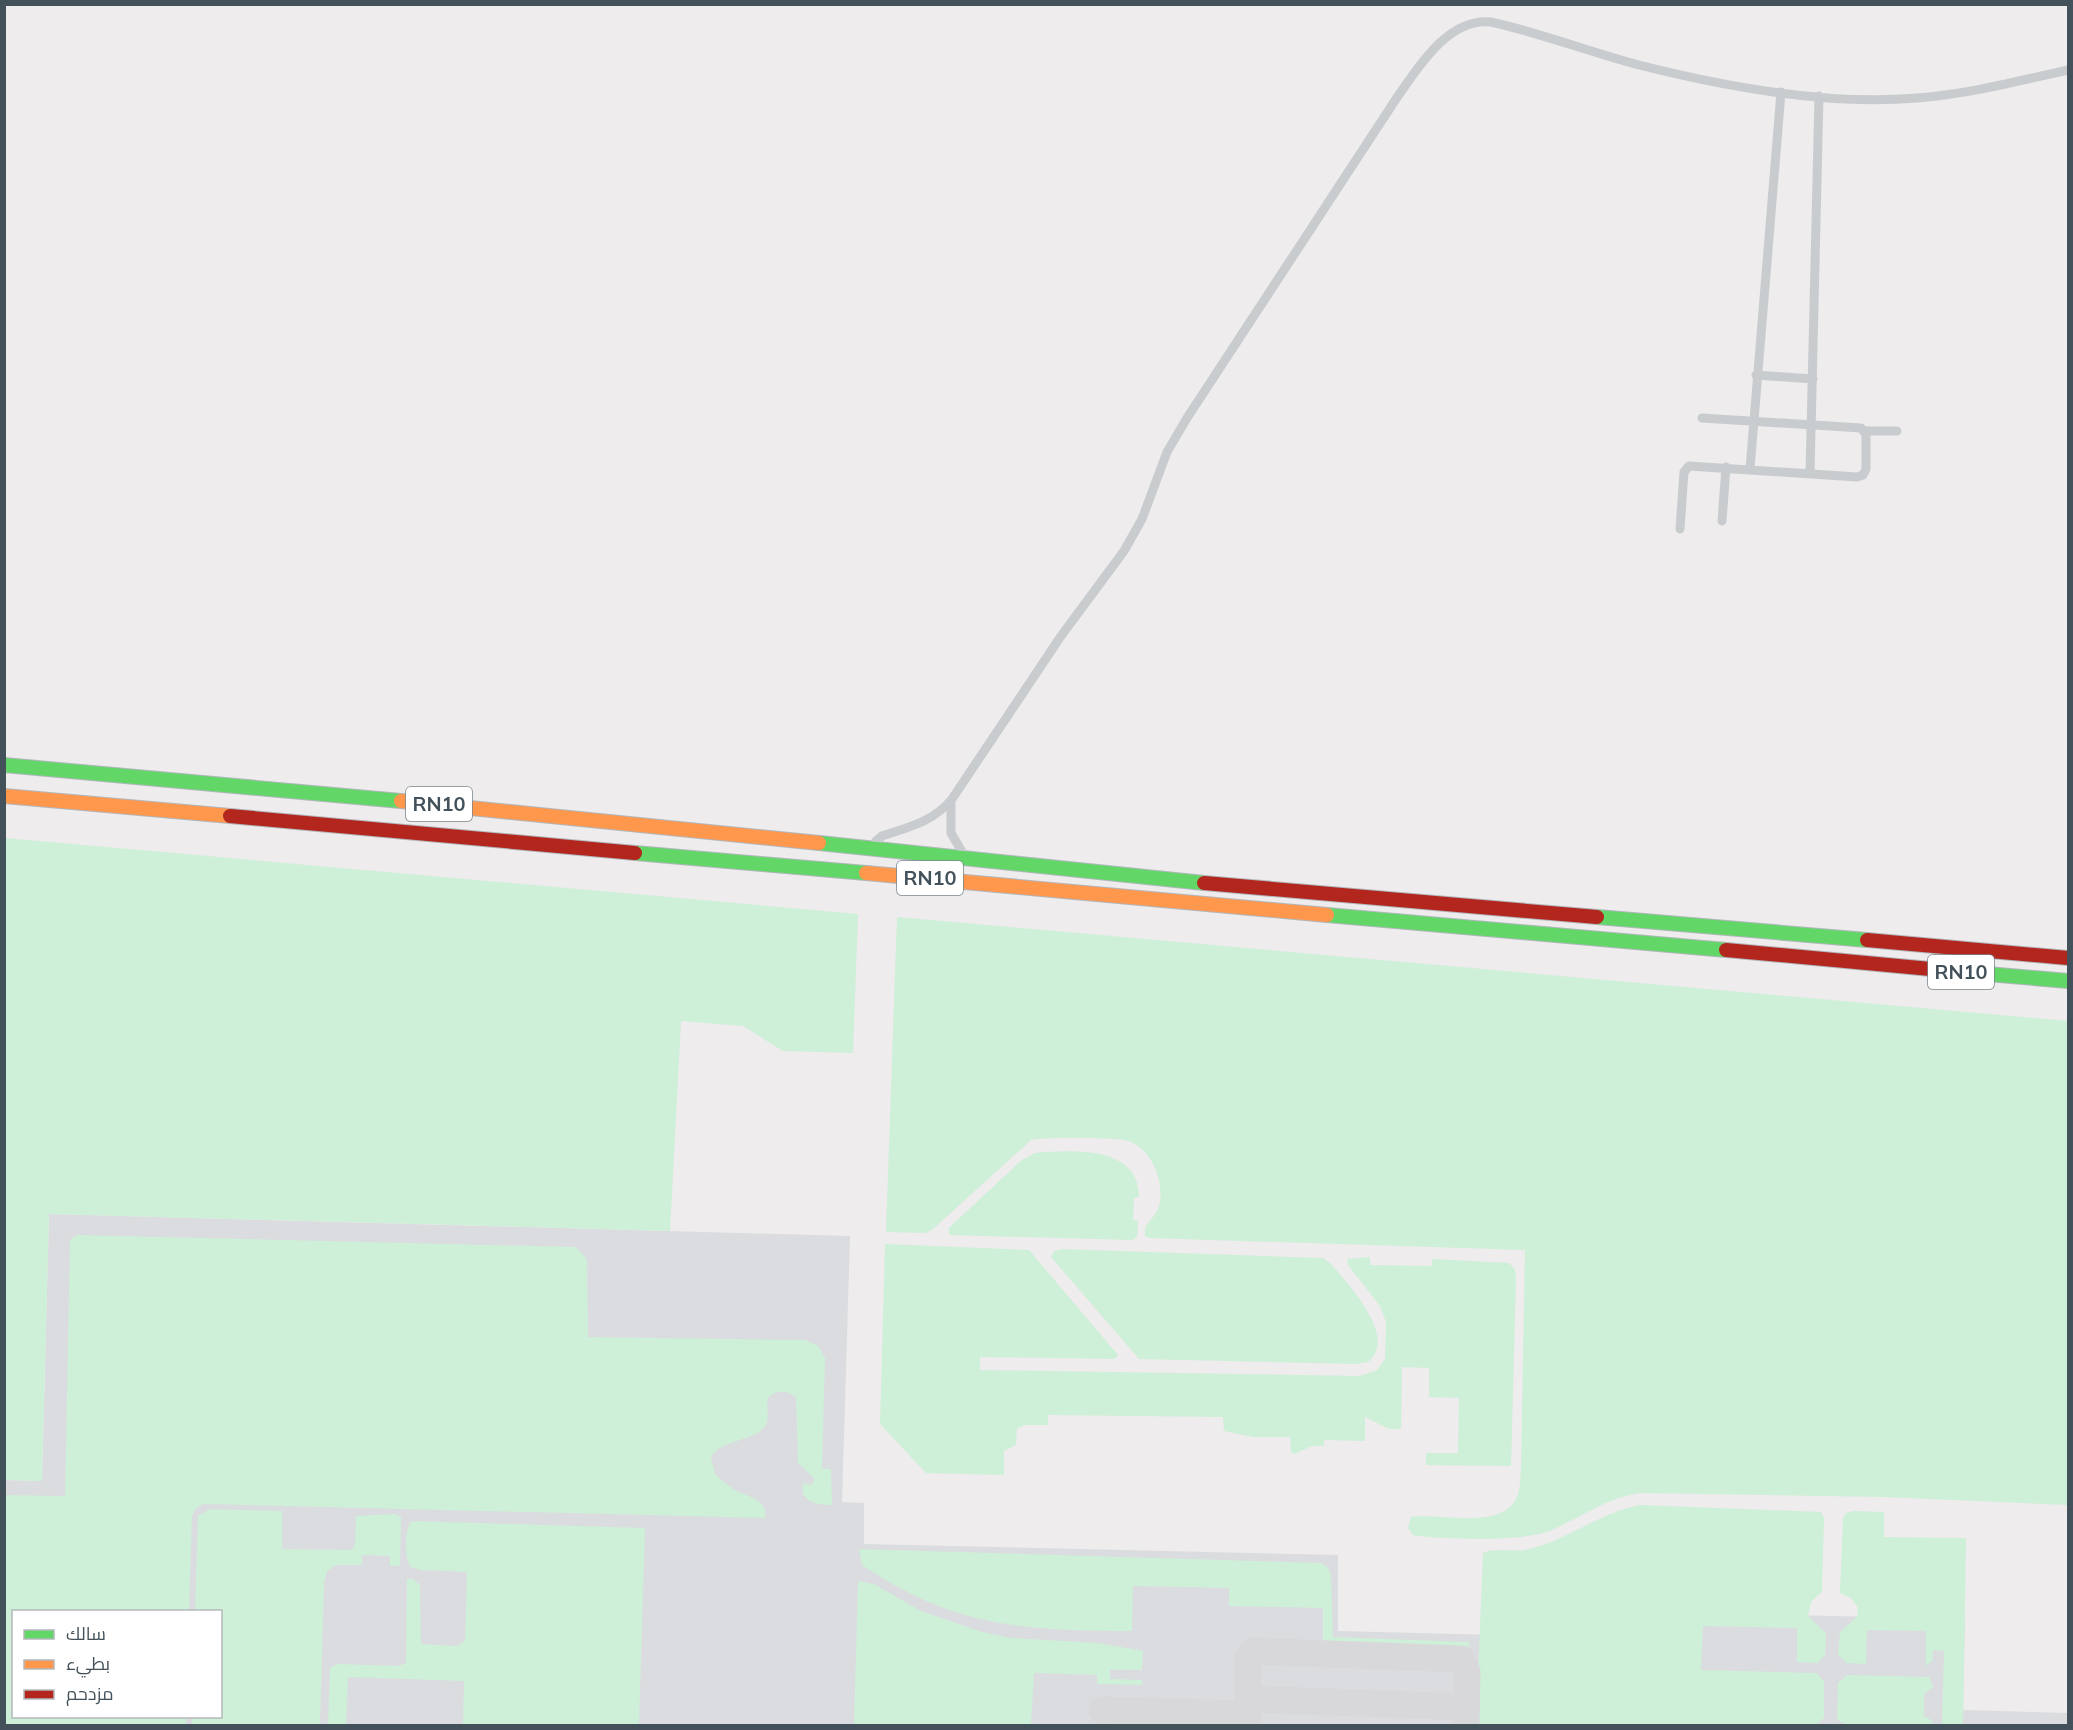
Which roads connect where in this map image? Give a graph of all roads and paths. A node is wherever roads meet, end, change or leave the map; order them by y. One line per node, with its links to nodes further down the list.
1 (2068, 70): 3 (street)
2 (1781, 92): 3 (street); 4 (street); 18 (street)
3 (1819, 96): 5 (street)
4 (1756, 375): 5 (street); 7 (street)
5 (1813, 379): 8 (street)
6 (1702, 418): 7 (street)
7 (1753, 421): 8 (street); 12 (street)
8 (1812, 426): 9 (street); 13 (street)
9 (1865, 430): 10 (street); 13 (street)
10 (1897, 431)
11 (1726, 467): 12 (street); 14 (street); 15 (street)
12 (1750, 469): 13 (street)
13 (1810, 472)
14 (1722, 521)
15 (1680, 529)
16 (4, 765): 19 (highway, RN10)
17 (4, 796): 21 (highway, RN10)
18 (952, 799): 19 (street); 20 (street)
19 (873, 849): 20 (highway, RN10); 21 (highway)
20 (965, 857): 22 (highway, RN10)
21 (872, 873): 24 (highway, RN10)
22 (1857, 939): 23 (highway, RN10); 24 (highway)
23 (2068, 958)
24 (1854, 963): 25 (highway, RN10)
25 (2068, 981)

